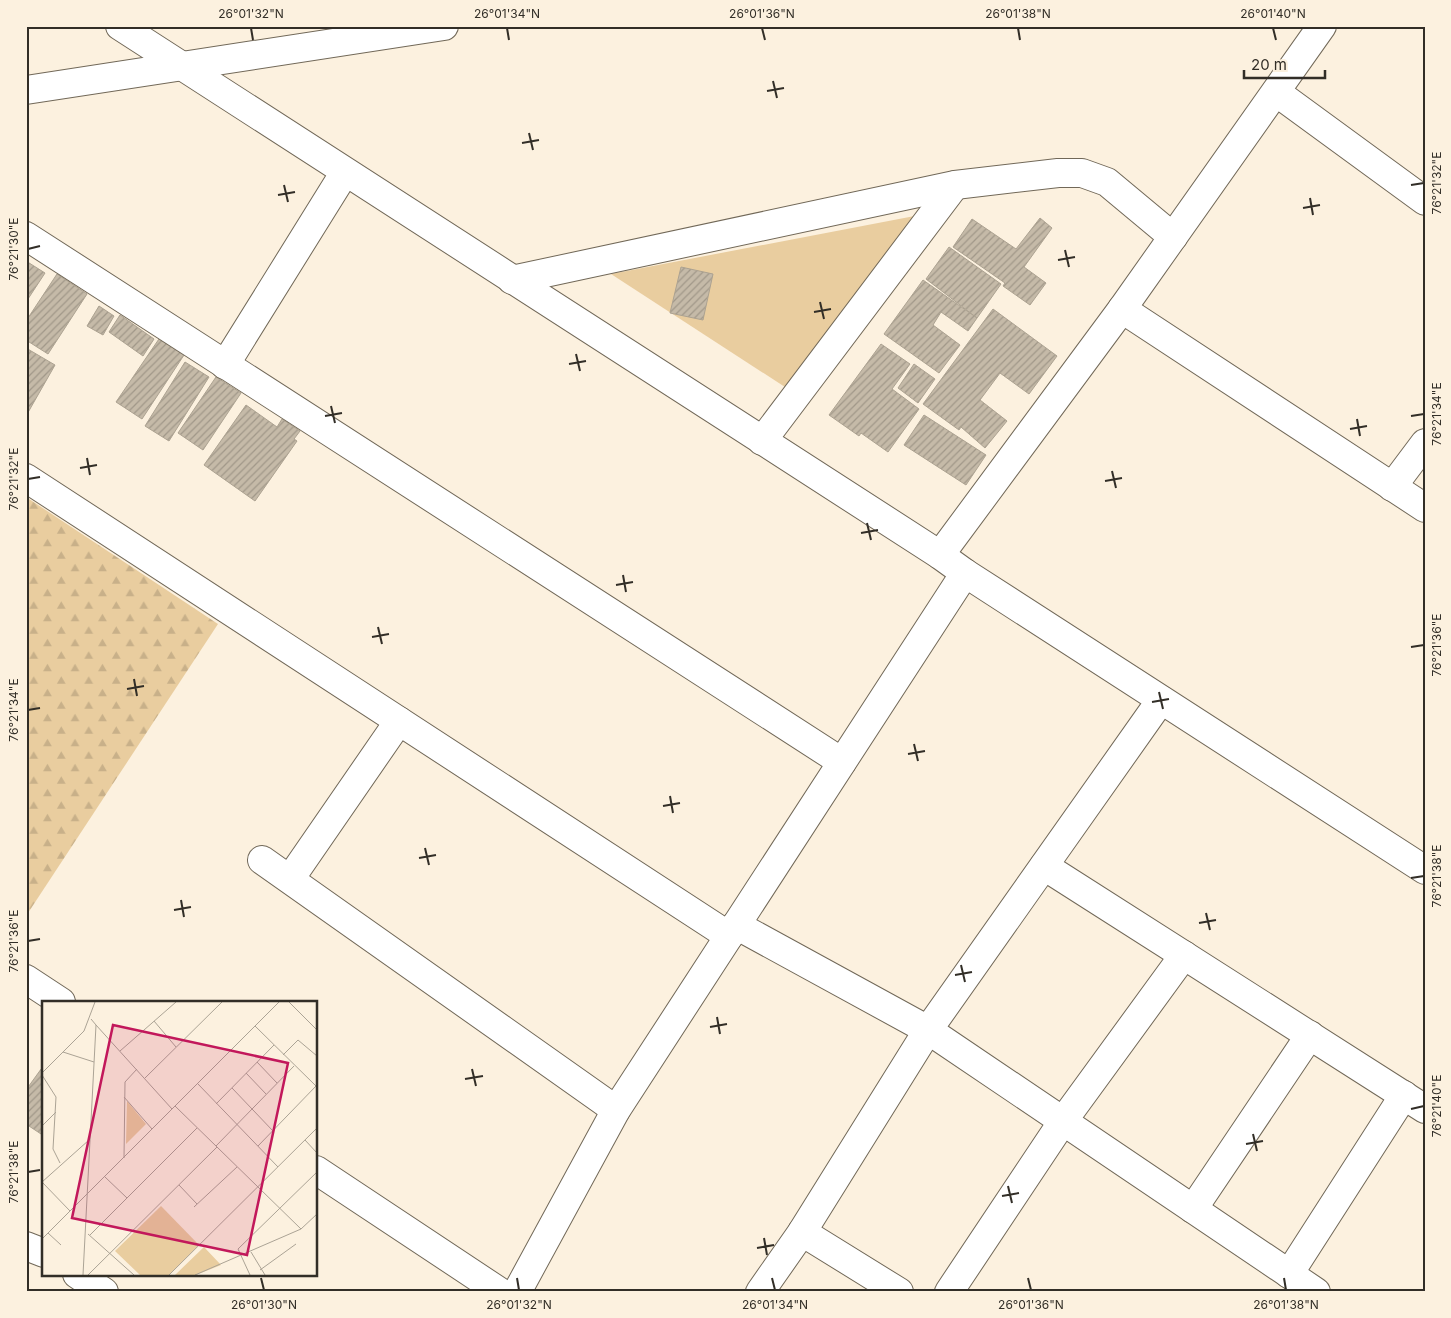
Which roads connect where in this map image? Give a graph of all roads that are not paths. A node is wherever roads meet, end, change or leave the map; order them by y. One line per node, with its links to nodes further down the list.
1 (120, 26): 4 (street)
2 (444, 26): 4 (street)
3 (1322, 26): 6 (street)
4 (183, 67): 5 (street); 7 (street)
5 (26, 90)
6 (1276, 92): 9 (street); 11 (street)
7 (345, 172): 12 (street); 14 (street)
8 (956, 185): 11 (street); 12 (street); 15 (street)
9 (1425, 201)
10 (26, 236): 14 (street)
11 (1173, 237): 13 (street)
12 (512, 280): 15 (street)
13 (1122, 309): 18 (street); 20 (street)
14 (225, 365): 24 (street)
15 (762, 442): 20 (street)
16 (1425, 443): 18 (street)
17 (26, 478): 23 (street)
18 (1392, 487): 19 (street)
19 (1425, 508)
20 (940, 555): 21 (street)
21 (965, 573): 22 (street); 24 (street)
22 (1161, 700): 26 (street); 27 (street)
23 (398, 721): 28 (street); 29 (street)
24 (842, 762): 29 (street)
25 (262, 860): 28 (street)
26 (1044, 866): 30 (street); 33 (street)
27 (1425, 870)
28 (290, 879): 36 (street)
29 (733, 931): 33 (street); 36 (street)
30 (1184, 955): 34 (street); 37 (street)
31 (26, 979): 32 (street)
32 (59, 1001)
33 (928, 1030): 37 (street); 40 (street)
34 (1310, 1036): 35 (street); 39 (street)
35 (1414, 1102): 43 (street)
36 (616, 1110): 47 (street)
37 (1063, 1121): 39 (street); 50 (street)
38 (318, 1171): 46 (street)
39 (1193, 1209): 43 (street)
40 (802, 1232): 48 (street); 49 (street)
41 (26, 1246): 42 (street)
42 (42, 1252)
43 (1289, 1274): 51 (street)
44 (81, 1276): 45 (street)
45 (104, 1292)
46 (500, 1292)
47 (517, 1292)
48 (760, 1292)
49 (899, 1292)
50 (949, 1292)
51 (1316, 1292)

